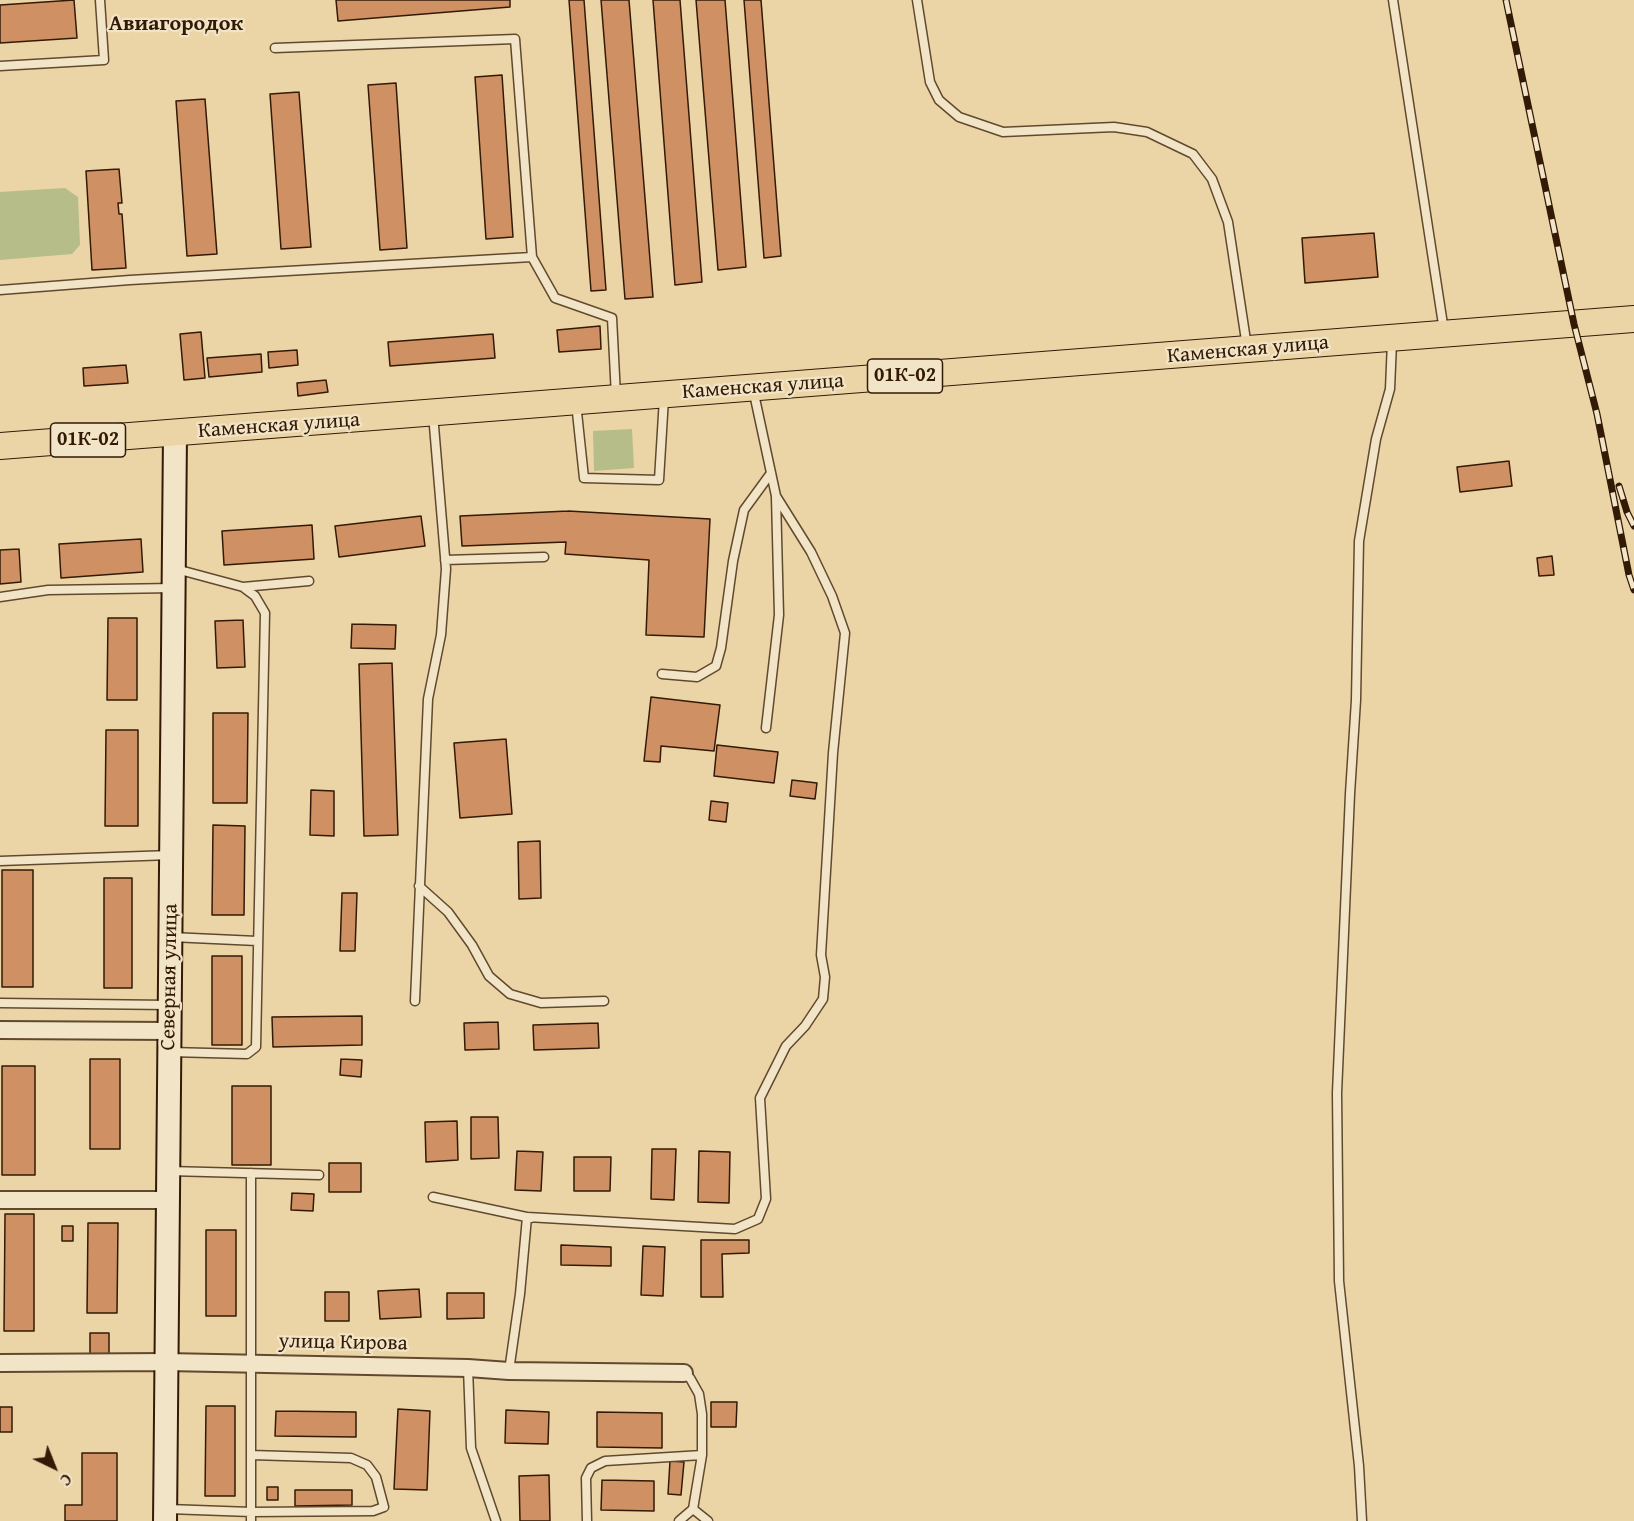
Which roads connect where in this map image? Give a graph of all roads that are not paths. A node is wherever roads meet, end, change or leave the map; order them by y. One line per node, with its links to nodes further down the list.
1 (100, 0): 5 (lane)
2 (917, 0): 11 (lane)
3 (1393, 0): 9 (lane)
4 (275, 48): 6 (lane)
5 (0, 66)
6 (532, 257): 7 (lane); 14 (lane)
7 (0, 290)
8 (1634, 319): 9 (main road, Каменская улица / 01К-02)
9 (1444, 334): 10 (main road, Каменская улица / 01К-02)
10 (1393, 338): 11 (main road, Каменская улица / 01К-02); 62 (lane)
11 (1247, 350): 12 (main road, Каменская улица / 01К-02)
12 (753, 388): 13 (main road, Каменская улица / 01К-02); 19 (lane)
13 (664, 395): 14 (main road, Каменская улица / 01К-02); 15 (lane)
14 (616, 399): 15 (main road, Каменская улица / 01К-02)
15 (576, 402): 16 (main road, Каменская улица / 01К-02)
16 (432, 414): 17 (main road, Каменская улица / 01К-02); 22 (lane)
17 (175, 434): 18 (main road, Каменская улица / 01К-02); 23 (street, Северная улица)
18 (0, 446)
19 (771, 473): 20 (lane); 27 (lane)
20 (776, 496): 28 (lane); 46 (lane)
21 (544, 557): 22 (lane)
22 (445, 561): 31 (lane)
23 (174, 578): 25 (lane); 26 (lane); 29 (street, Северная улица)
24 (309, 581): 25 (lane)
25 (243, 587): 33 (lane)
26 (0, 597)
27 (662, 674)
28 (766, 728)
29 (171, 855): 30 (lane); 32 (street, Северная улица)
30 (0, 861)
31 (419, 886): 34 (lane); 35 (lane)
32 (171, 937): 33 (lane); 37 (street, Северная улица)
33 (257, 941): 39 (lane)
34 (415, 1001)
35 (604, 1001)
36 (0, 1003): 37 (lane)
37 (170, 1005): 39 (street, Северная улица)
38 (0, 1030): 39 (street)
39 (169, 1042): 40 (street, Северная улица)
40 (168, 1171): 41 (lane); 45 (street, Северная улица)
41 (251, 1173): 42 (lane); 49 (lane)
42 (319, 1175)
43 (433, 1197): 46 (lane)
44 (0, 1200): 45 (street)
45 (168, 1200): 47 (street, Северная улица)
46 (532, 1218): 51 (lane)
47 (166, 1362): 48 (street, улица Кирова); 49 (street, улица Кирова); 56 (street, Северная улица)
48 (0, 1363)
49 (251, 1364): 50 (street, улица Кирова); 53 (lane)
50 (468, 1368): 51 (street, улица Кирова); 58 (lane)
51 (509, 1371): 52 (street, улица Кирова)
52 (684, 1373): 54 (lane)
53 (251, 1455): 57 (lane); 57 (lane)
54 (702, 1455): 55 (lane); 59 (lane)
55 (693, 1509): 60 (lane); 61 (lane)
56 (165, 1515): 57 (lane)
57 (251, 1516)
58 (496, 1521)
59 (587, 1521)
60 (679, 1521)
61 (708, 1521)
62 (1362, 1521)

